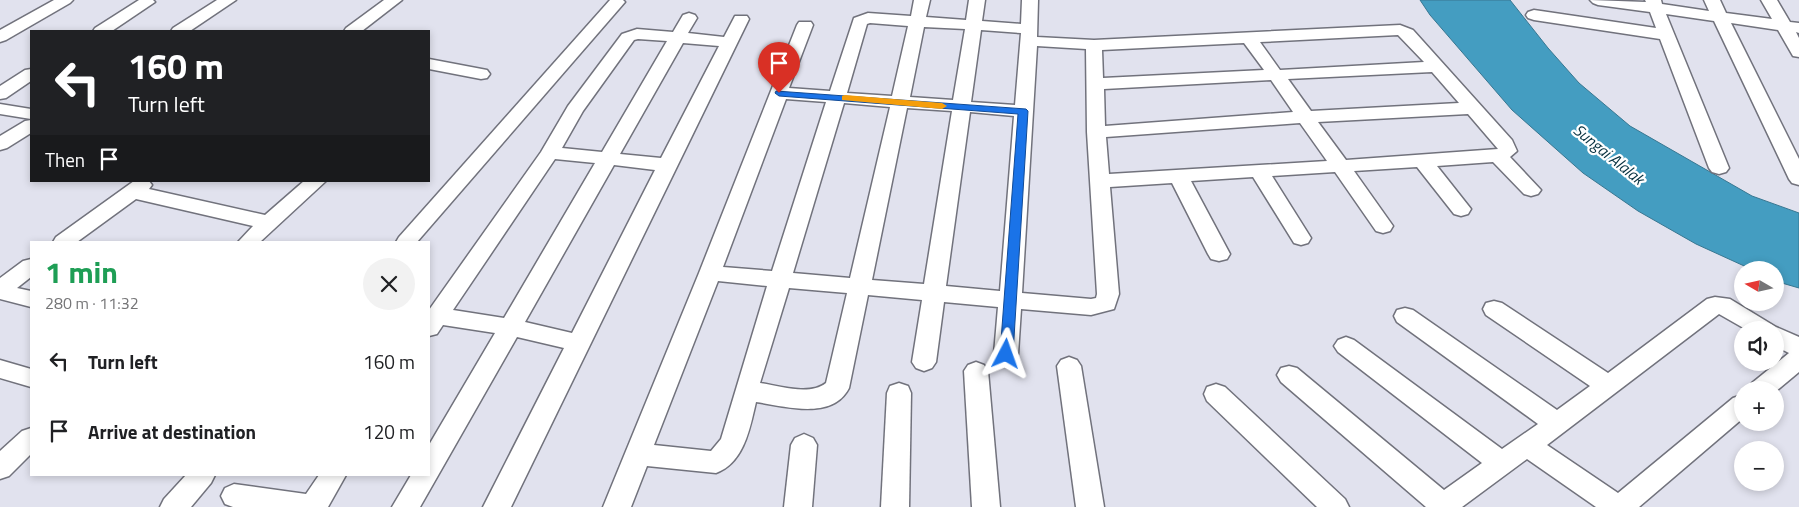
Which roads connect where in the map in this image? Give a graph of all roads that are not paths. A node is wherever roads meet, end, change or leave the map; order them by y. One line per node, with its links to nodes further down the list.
1 (65, 0): 27 (street)
2 (228, 0): 22 (street)
3 (394, 0): 23 (street)
4 (922, 0): 17 (street)
5 (977, 0): 18 (street)
6 (1030, 0): 24 (street)
7 (1598, 0): 12 (street)
8 (1712, 0): 14 (street)
9 (1770, 0): 20 (street)
10 (147, 2): 21 (street)
11 (617, 2): 72 (street)
12 (1655, 4): 14 (street); 25 (street)
13 (1534, 15): 25 (street)
14 (1720, 16): 20 (street); 61 (street)
15 (689, 18): 26 (street)
16 (741, 19): 29 (street)
17 (918, 21): 18 (street); 41 (street); 42 (street)
18 (974, 24): 24 (street); 43 (street)
19 (804, 25): 39 (street)
20 (1792, 27): 31 (street)
21 (102, 30)
22 (181, 30)
23 (353, 30)
24 (1029, 35): 30 (street); 46 (street)
25 (1667, 35): 58 (street)
26 (678, 36): 29 (street); 52 (street); 54 (street)
27 (0, 37)
28 (1250, 38): 30 (street); 33 (street); 36 (street)
29 (730, 42): 56 (street)
30 (1094, 45): 38 (street)
31 (1799, 52)
32 (436, 66): 34 (street); 37 (street)
33 (1435, 67): 36 (street); 44 (street)
34 (480, 74)
35 (30, 75): 40 (street)
36 (1275, 75): 38 (street); 48 (street)
37 (430, 78)
38 (1094, 84): 50 (street)
39 (779, 93): 41 (street); 75 (street)
40 (0, 94)
41 (838, 98): 42 (street); 76 (street)
42 (898, 102): 43 (street); 77 (street)
43 (961, 107): 46 (street); 79 (street)
44 (1472, 108): 48 (street); 53 (street)
45 (0, 109): 47 (street)
46 (1023, 111): 81 (street)
47 (30, 114)
48 (1305, 118): 50 (street); 57 (street)
49 (30, 126): 51 (street)
50 (1096, 132): 62 (street)
51 (0, 144)
52 (550, 153): 54 (street); 85 (street)
53 (1498, 156): 55 (street); 65 (street)
54 (607, 158): 56 (street); 86 (street)
55 (1422, 160): 57 (street); 66 (street)
56 (667, 165): 88 (street)
57 (1338, 165): 59 (street); 68 (street)
58 (1719, 168)
59 (1260, 171): 60 (street); 69 (street)
60 (1179, 177): 62 (street); 73 (street)
61 (1799, 179)
62 (1100, 181): 81 (street)
63 (315, 182): 67 (street)
64 (139, 187): 67 (street); 70 (street)
65 (1531, 190)
66 (1461, 209)
67 (269, 223): 71 (street)
68 (1383, 226)
69 (1301, 238)
70 (70, 241)
71 (249, 241)
72 (407, 241)
73 (1219, 254)
74 (30, 267): 78 (street)
75 (710, 273): 76 (street); 109 (street)
76 (781, 280): 77 (street); 101 (street)
77 (860, 286): 79 (street); 101 (street)
78 (0, 290): 80 (street)
79 (934, 292): 81 (street); 93 (street)
80 (30, 299)
81 (1010, 299): 91 (street)
82 (1494, 309): 100 (street)
83 (1404, 316): 105 (street)
84 (1750, 321): 100 (street)
85 (432, 322): 86 (street)
86 (511, 327): 88 (street); 112 (street)
87 (1784, 340): 90 (street)
88 (578, 343): 120 (street)
89 (1346, 346): 110 (street)
90 (1799, 348)
91 (1006, 354)
92 (1799, 358): 99 (street)
93 (924, 362)
94 (1069, 366): 125 (street)
95 (0, 369): 98 (street)
96 (976, 371): 124 (street)
97 (1289, 375): 117 (street)
98 (30, 378)
99 (1772, 381)
100 (1608, 385): 105 (street)
101 (746, 391): 109 (street)
102 (899, 393): 123 (street)
103 (1216, 394): 126 (street)
104 (1734, 412): 127 (street)
105 (1557, 424): 108 (street)
106 (30, 439): 111 (street)
107 (804, 445): 122 (street)
108 (1526, 445): 110 (street); 127 (street)
109 (638, 454): 121 (street)
110 (1502, 464): 117 (street)
111 (1, 466)
112 (430, 466)
113 (201, 476): 118 (street)
114 (332, 476): 116 (street)
115 (424, 476): 119 (street)
116 (234, 496)
117 (1442, 506)
118 (174, 507)
119 (406, 507)
120 (498, 507)
121 (617, 507)
122 (798, 507)
123 (895, 507)
124 (986, 507)
125 (1090, 507)
126 (1335, 507)
127 (1619, 507)

